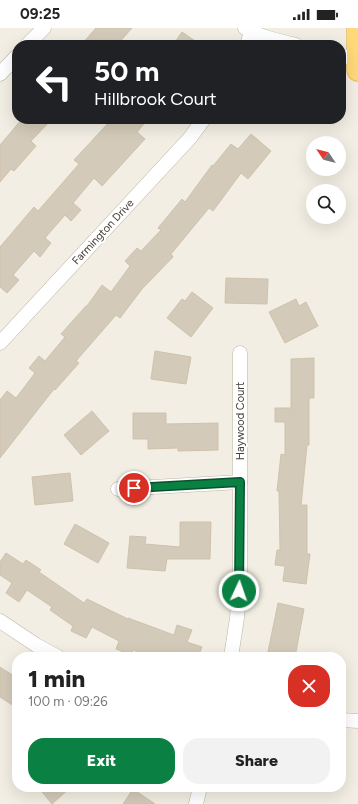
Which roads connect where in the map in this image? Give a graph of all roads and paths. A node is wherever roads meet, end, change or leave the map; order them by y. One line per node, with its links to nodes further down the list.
1 (44, 28): 4 (street)
2 (358, 28): 7 (highway)
3 (248, 35): 5 (street)
4 (32, 40)
5 (272, 40)
6 (346, 57): 7 (street)
7 (358, 58): 9 (highway)
8 (12, 61): 10 (street)
9 (358, 70)
10 (0, 74)
11 (200, 124): 12 (street, Farmington Drive)
12 (0, 343)
13 (240, 353): 14 (street, Haywood Court)
14 (240, 482): 15 (street); 18 (street, Haywood Court)
15 (118, 489)
16 (0, 621): 17 (street)
17 (49, 652)
18 (232, 652)
19 (346, 720): 20 (street)
20 (358, 721)
21 (199, 792): 22 (street)
22 (196, 804)

